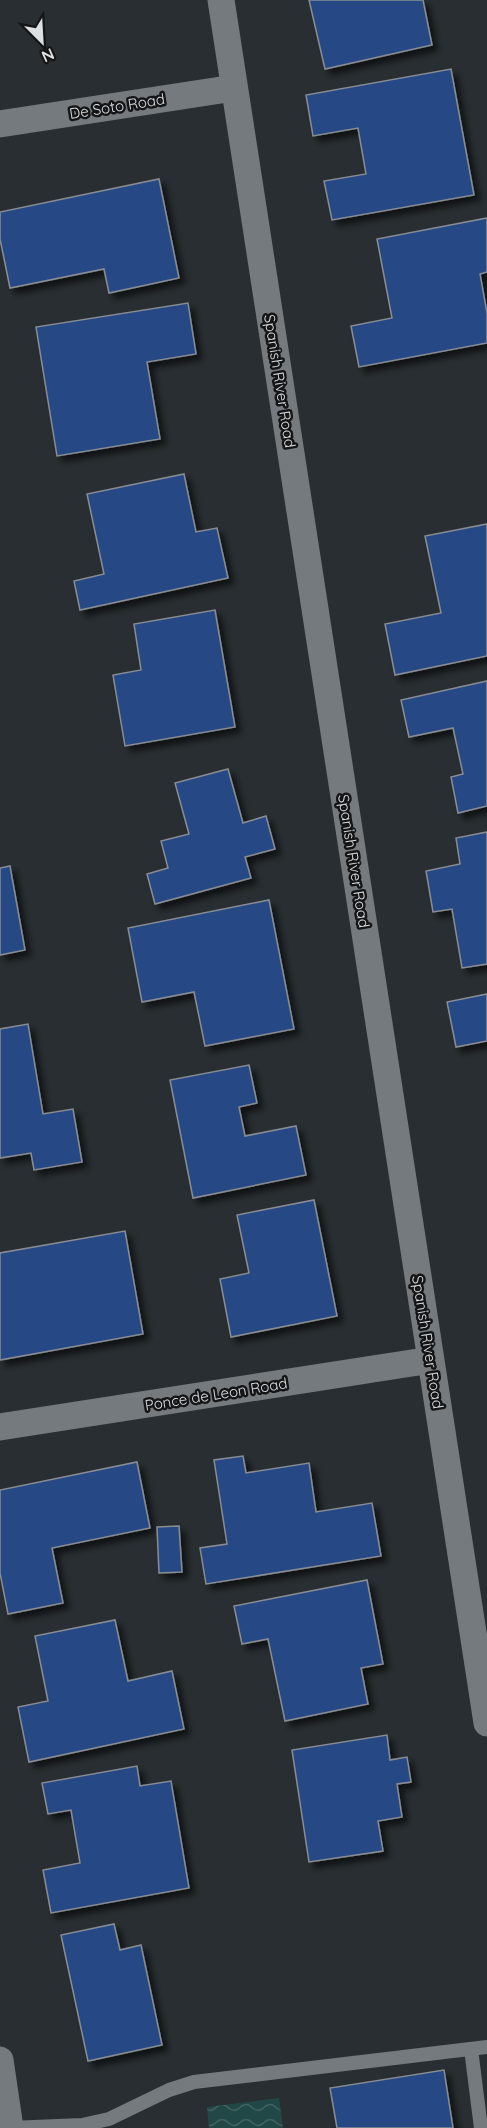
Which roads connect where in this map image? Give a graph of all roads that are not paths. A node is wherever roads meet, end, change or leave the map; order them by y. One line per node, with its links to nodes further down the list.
1 (221, 0): 2 (street, Spanish River Road)
2 (234, 88): 3 (street, De Soto Road); 4 (street, Spanish River Road)
3 (0, 124)
4 (431, 1360): 5 (street, Ponce de Leon Road); 6 (street, Spanish River Road)
5 (0, 1427)
6 (487, 1723)
7 (487, 2047): 8 (lane)
8 (471, 2049): 10 (lane); 11 (lane)
9 (0, 2060): 10 (street)
10 (10, 2128)
11 (481, 2128)

